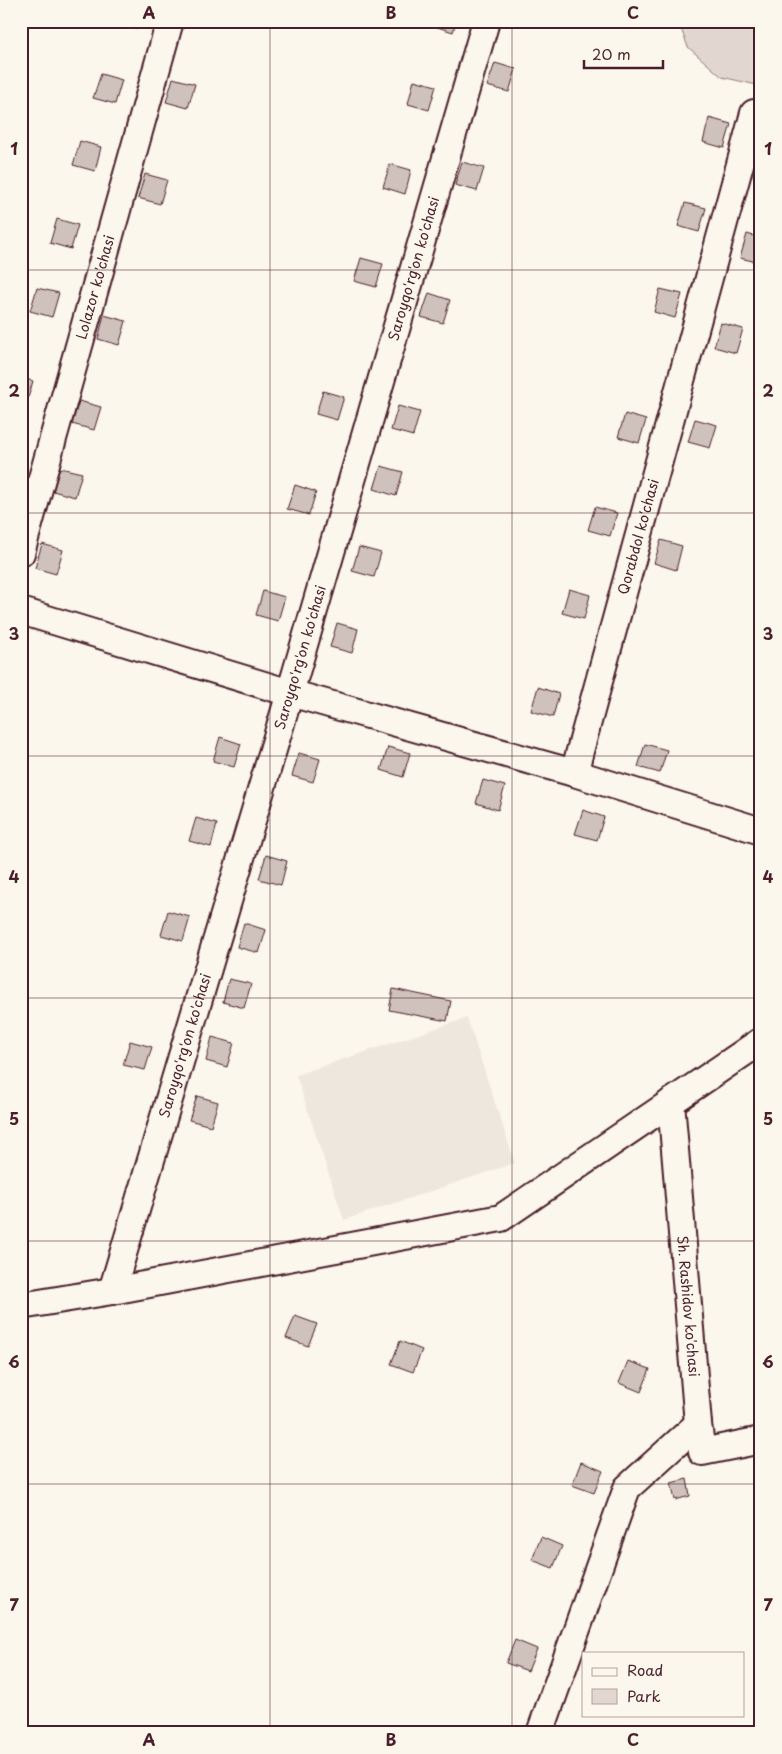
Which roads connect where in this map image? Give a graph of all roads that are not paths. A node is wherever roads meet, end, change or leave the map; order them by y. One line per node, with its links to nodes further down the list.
1 (170, 21): 4 (street, Lolazor ko'chasi)
2 (486, 21): 6 (street, Saroyqo'rg'on ko'chasi)
3 (754, 113): 7 (street, Qorabdol ko'chasi)
4 (21, 553)
5 (21, 611): 6 (street)
6 (290, 693): 7 (street); 11 (street, Saroyqo'rg'on ko'chasi)
7 (574, 773): 8 (street)
8 (761, 831)
9 (761, 1041): 10 (street)
10 (671, 1102): 11 (street); 13 (street, Sh. Rashidov ko'chasi)
11 (112, 1291): 12 (street)
12 (21, 1306)
13 (698, 1424): 14 (street, Sh. Rashidov ko'chasi); 15 (street)
14 (761, 1440)
15 (540, 1733)

